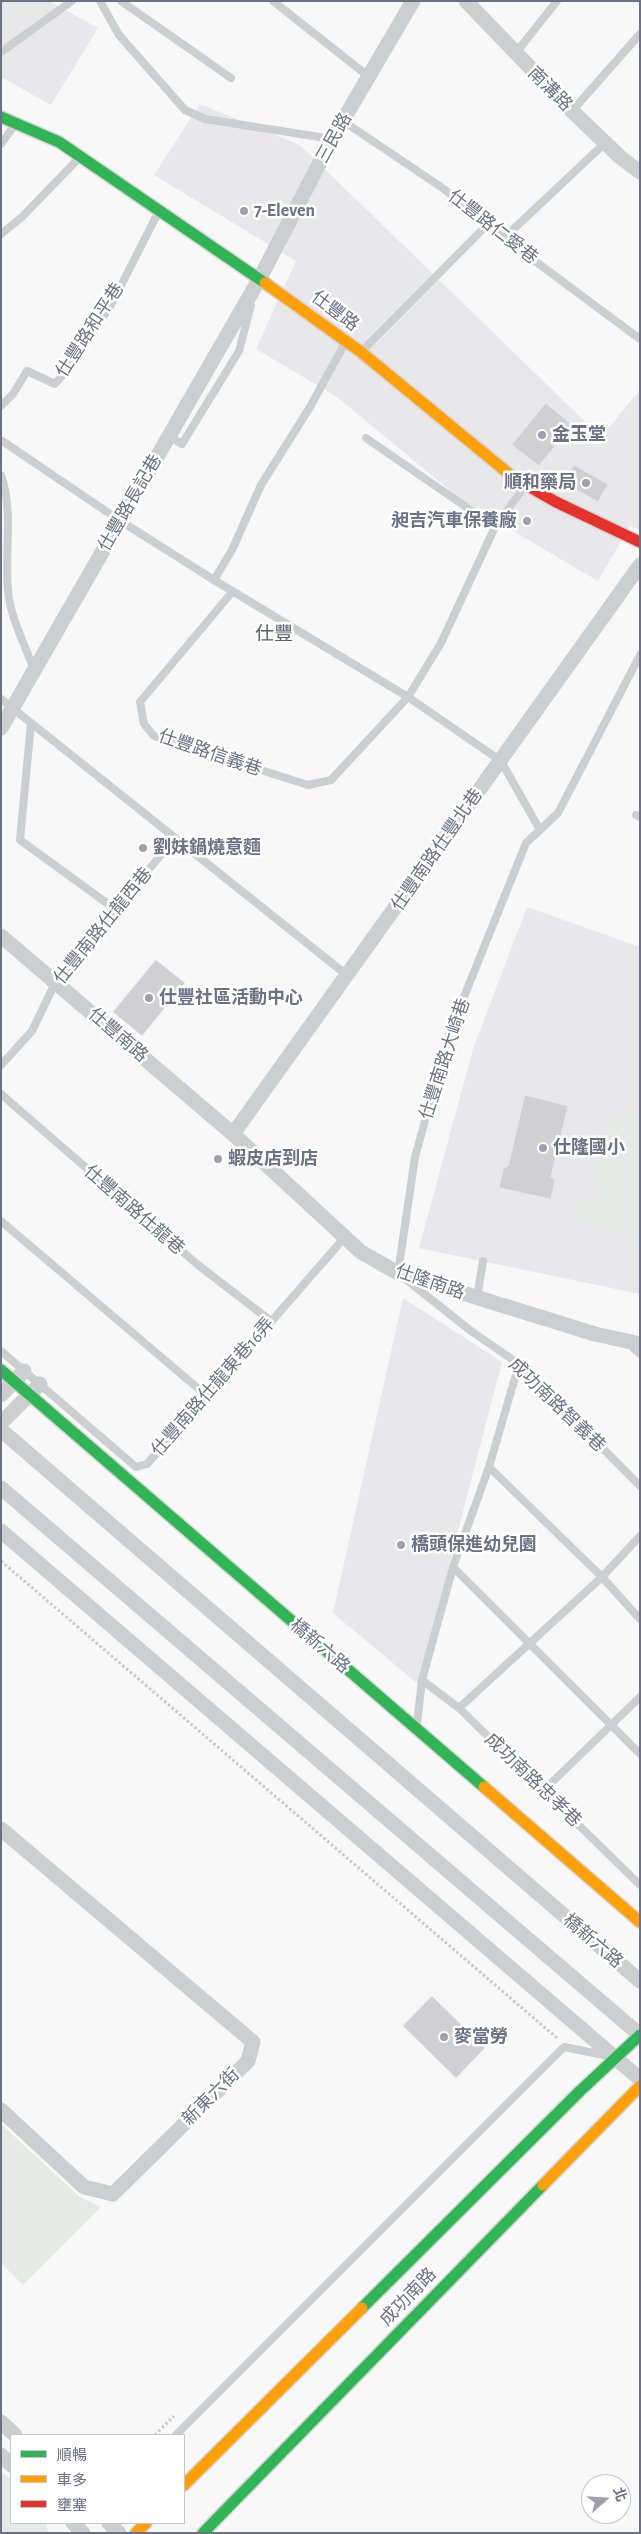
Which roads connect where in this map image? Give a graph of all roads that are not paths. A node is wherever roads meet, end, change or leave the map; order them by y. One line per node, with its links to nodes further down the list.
1 (72, 1): 9 (lane)
2 (100, 1): 17 (lane)
3 (121, 1): 12 (lane)
4 (273, 1): 11 (lane)
5 (413, 1): 11 (street, 三民路)
6 (466, 1): 10 (street, 南溝路)
7 (557, 1): 10 (lane)
8 (640, 34): 13 (lane)
9 (1, 52)
10 (515, 54): 13 (street, 南溝路)
11 (368, 76): 15 (street, 三民路)
12 (231, 78)
13 (572, 111): 18 (street, 南溝路)
14 (1, 117): 16 (street, 仕豐路)
15 (343, 120): 17 (street, 三民路); 23 (lane, 仕豐路仁愛巷)
16 (16, 124): 19 (lane); 20 (street, 仕豐路)
17 (332, 139): 26 (street, 三民路)
18 (605, 143): 21 (street, 南溝路); 25 (lane)
19 (1, 144)
20 (80, 156): 22 (street, 仕豐路); 24 (lane)
21 (640, 172)
22 (160, 209): 26 (street, 仕豐路); 30 (lane, 仕豐路和平巷)
23 (487, 225): 25 (lane, 仕豐路仁愛巷); 29 (lane)
24 (1, 234)
25 (504, 238): 27 (lane, 仕豐路仁愛巷)
26 (258, 282): 28 (street, 仕豐路); 35 (street, 仕豐路長記巷)
27 (640, 338)
28 (346, 341): 29 (street, 仕豐路); 39 (lane)
29 (361, 352): 34 (street, 仕豐路)
30 (1, 406)
31 (366, 438): 36 (lane)
32 (1, 440): 35 (lane)
33 (1, 475): 42 (lane)
34 (526, 485): 36 (lane); 37 (street, 仕豐路)
35 (120, 520): 39 (lane); 42 (street, 仕豐路長記巷)
36 (495, 527): 43 (lane)
37 (640, 542)
38 (640, 565): 47 (street, 仕豐南路仕豐北巷)
39 (214, 580): 40 (lane)
40 (233, 592): 43 (lane); 43 (lane, 仕豐路信義巷)
41 (640, 655): 48 (lane, 仕豐南路大崎巷)
42 (34, 670): 44 (street, 仕豐路長記巷)
43 (408, 697): 47 (lane)
44 (7, 703): 45 (lane); 46 (street, 仕豐路長記巷)
45 (31, 723): 49 (lane); 50 (lane)
46 (1, 728)
47 (501, 761): 48 (lane); 52 (street, 仕豐南路仕豐北巷)
48 (540, 830): 60 (lane, 仕豐南路大崎巷)
49 (175, 838): 50 (lane, 仕豐南路仕龍西巷); 52 (lane)
50 (115, 909): 53 (lane, 仕豐南路仕龍西巷)
51 (1, 936): 53 (street, 仕豐南路)
52 (348, 976): 56 (street, 仕豐南路仕豐北巷)
53 (56, 981): 54 (lane, 仕豐南路仕龍西巷); 56 (street, 仕豐南路)
54 (1, 1065)
55 (1, 1094): 62 (lane, 仕豐南路仕龍巷)
56 (233, 1134): 58 (street, 仕隆南路)
57 (1, 1220): 71 (lane)
58 (345, 1237): 60 (street, 仕隆南路); 62 (lane, 仕豐南路仕龍東巷16弄)
59 (483, 1261): 61 (lane)
60 (398, 1273): 61 (street, 仕隆南路); 66 (lane, 成功南路智義巷)
61 (478, 1298): 63 (street, 仕隆南路)
62 (271, 1321): 71 (lane, 仕豐南路仕龍東巷16弄)
63 (633, 1342): 65 (lane)
64 (1, 1351): 68 (lane)
65 (640, 1354)
66 (519, 1364): 74 (lane); 75 (lane, 成功南路智義巷)
67 (1, 1370): 68 (street, 橋新六路)
68 (19, 1376): 69 (street, 橋新六路); 70 (street)
69 (34, 1389): 71 (lane, 仕豐南路仕龍東巷16弄); 72 (street); 87 (street, 橋新六路)
70 (1, 1395)
71 (207, 1396)
72 (1, 1423)
73 (1, 1430): 93 (street, 橋新六路)
74 (489, 1467): 79 (lane); 80 (lane)
75 (640, 1486)
76 (1, 1488): 94 (street)
77 (1, 1531): 95 (street)
78 (640, 1536): 80 (lane)
79 (453, 1567): 82 (lane); 83 (lane)
80 (602, 1577): 81 (lane); 82 (lane)
81 (640, 1619)
82 (529, 1642): 85 (lane); 86 (lane)
83 (422, 1680): 85 (lane, 成功南路忠孝巷); 87 (lane)
84 (640, 1697): 86 (lane)
85 (459, 1708): 89 (lane, 成功南路忠孝巷)
86 (612, 1725): 88 (lane); 89 (lane)
87 (416, 1729): 92 (street, 橋新六路)
88 (640, 1754)
89 (544, 1790): 91 (lane, 成功南路忠孝巷)
90 (1, 1829): 98 (street, 新東六街)
91 (640, 1885)
92 (640, 1922)
93 (640, 1981)
94 (640, 2035): 95 (street, 成功南路)
95 (616, 2058): 96 (street); 101 (lane); 102 (street, 成功南路)
96 (640, 2079)
97 (640, 2086): 107 (street, 成功南路)
98 (1, 2110)
99 (1, 2422): 100 (street)
100 (14, 2434)
101 (177, 2434)
102 (185, 2484)
103 (110, 2524): 105 (street)
104 (145, 2524): 106 (street)
105 (120, 2533)
106 (136, 2533)
107 (203, 2533)

